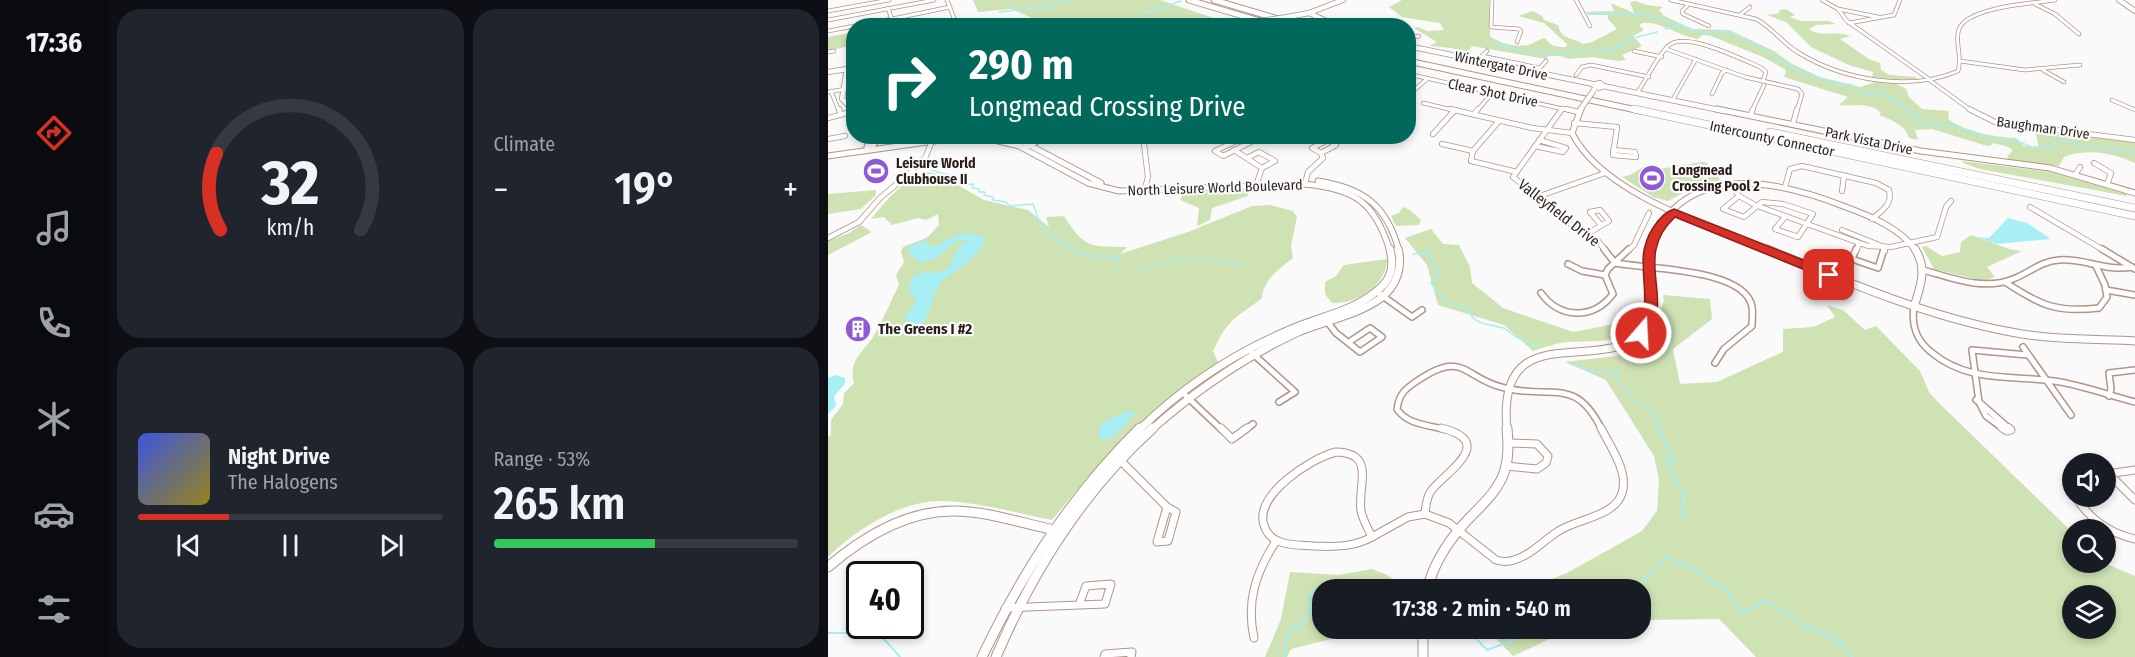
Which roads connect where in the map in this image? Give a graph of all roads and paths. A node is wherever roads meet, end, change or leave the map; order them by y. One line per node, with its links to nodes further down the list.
1 (888, 0): 18 (street); 20 (street)
2 (934, 0): 18 (street)
3 (947, 0): 16 (street)
4 (1189, 0): 27 (highway)
5 (1214, 0): 28 (highway)
6 (1342, 0): 22 (main road)
7 (1492, 0): 41 (street)
8 (1576, 0): 34 (street)
9 (1671, 0): 15 (street)
10 (1822, 0): 19 (street)
11 (1900, 0): 31 (street)
12 (2055, 0): 14 (street)
13 (2119, 0): 21 (street)
14 (2034, 4): 38 (street); 53 (street)
15 (1687, 6): 23 (street); 35 (street)
16 (950, 7): 25 (street); 26 (street)
17 (1750, 7): 23 (street)
18 (889, 9): 24 (street); 32 (street)
19 (1838, 9): 31 (street); 33 (street, Baughman Drive)
20 (828, 11)
21 (2135, 11)
22 (1309, 13): 29 (main road, bridge); 30 (street)
23 (1741, 14): 65 (street)
24 (892, 18)
25 (897, 18)
26 (954, 18)
27 (1250, 18)
28 (1275, 18)
29 (1280, 18)
30 (1320, 18)
31 (1882, 18): 33 (street)
32 (828, 20)
33 (1849, 23): 65 (street, Baughman Drive)
34 (1590, 26)
35 (1709, 26)
36 (846, 28): 37 (street)
37 (828, 31)
38 (2079, 34)
39 (1419, 36): 40 (street)
40 (1416, 37)
41 (1518, 42)
42 (1416, 48): 55 (street, Wintergate Drive)
43 (1666, 50): 48 (street); 50 (street); 68 (street)
44 (834, 51): 47 (street)
45 (1487, 51): 51 (street)
46 (1634, 51): 48 (street)
47 (828, 52)
48 (1662, 57): 63 (street)
49 (1416, 58): 140 (highway, Intercounty Connector)
50 (1696, 58): 59 (street); 78 (street)
51 (1495, 59): 52 (street); 55 (street)
52 (1546, 61)
53 (1960, 62): 58 (street); 65 (street)
54 (1416, 63): 144 (highway, Intercounty Connector)
55 (1491, 64): 70 (street, Wintergate Drive)
56 (2080, 65): 58 (street)
57 (846, 69): 60 (main road)
58 (2041, 69): 67 (street)
59 (1726, 70): 68 (street); 77 (street)
60 (828, 72)
61 (1576, 75): 63 (street)
62 (1416, 76): 64 (street, Clear Shot Drive)
63 (1649, 77): 76 (street)
64 (1427, 79): 73 (street); 75 (street, Clear Shot Drive)
65 (1928, 79): 98 (street, Baughman Drive)
66 (846, 80): 71 (street)
67 (2064, 82)
68 (1764, 83): 89 (street); 93 (street)
69 (1603, 86): 70 (street, Wintergate Drive); 76 (street, Park Vista Drive)
70 (1594, 87): 83 (street, bridge)
71 (843, 89): 72 (street); 74 (street); 81 (street)
72 (846, 89)
73 (1416, 89)
74 (830, 92): 88 (street)
75 (1492, 93): 82 (street, Clear Shot Drive); 87 (street)
76 (1637, 93): 78 (street, Park Vista Drive)
77 (1712, 94)
78 (1672, 100): 89 (street, Park Vista Drive)
79 (2112, 100): 85 (street)
80 (1423, 103): 84 (street)
81 (846, 104)
82 (1563, 108): 83 (street, Clear Shot Drive); 94 (street, Valleyfield Drive)
83 (1580, 109): 92 (street)
84 (1455, 110): 87 (street); 95 (street)
85 (2135, 110)
86 (846, 113): 88 (street)
87 (1474, 114): 91 (street)
88 (841, 115): 90 (street)
89 (1750, 116): 93 (street, Park Vista Drive)
90 (828, 118)
91 (1499, 121): 94 (street); 117 (street)
92 (1574, 123): 96 (street); 116 (street)
93 (1793, 124): 126 (street, Park Vista Drive)
94 (1544, 131): 96 (street); 97 (street, Valleyfield Drive)
95 (1433, 134)
96 (1573, 134): 125 (street)
97 (1539, 140): 112 (street, Valleyfield Drive); 112 (street)
98 (2135, 140)
99 (871, 144): 113 (street)
100 (872, 144): 113 (street)
101 (892, 144): 113 (street, North Leisure World Boulevard)
102 (932, 144): 151 (street)
103 (1015, 144): 114 (street, North Leisure World Boulevard)
104 (1020, 144): 114 (street, North Leisure World Boulevard)
105 (1032, 144): 114 (street)
106 (1144, 144): 133 (street)
107 (1230, 144): 115 (street)
108 (1248, 144): 115 (street)
109 (1320, 144): 118 (street)
110 (1334, 144): 118 (street)
111 (1442, 144): 117 (street)
112 (1535, 146): 124 (street, Valleyfield Drive)
113 (870, 147): 119 (street, North Leisure World Boulevard)
114 (1026, 147): 133 (street, North Leisure World Boulevard)
115 (1234, 150): 120 (street)
116 (1613, 150): 116 (street)
117 (1473, 151): 124 (street)
118 (1321, 153): 128 (street)
119 (828, 154)
120 (1247, 158): 123 (street); 123 (street)
121 (2094, 163): 131 (street)
122 (2080, 167): 126 (street)
123 (1262, 168): 129 (street)
124 (1517, 172): 137 (street, Valleyfield Drive)
125 (1605, 173): 137 (street); 143 (street)
126 (2074, 175): 131 (street, Park Vista Drive)
127 (1844, 176): 132 (street); 134 (street); 146 (street)
128 (1305, 182): 129 (street, North Leisure World Boulevard); 133 (street, North Leisure World Boulevard); 165 (street, North Leisure World Boulevard)
129 (1257, 183): 133 (street, North Leisure World Boulevard)
130 (1731, 184): 132 (street); 136 (street); 143 (street)
131 (2107, 185): 135 (street, Park Vista Drive)
132 (1785, 187): 146 (street)
133 (1145, 190)
134 (1842, 191)
135 (2135, 193)
136 (1739, 196): 139 (street); 139 (street)
137 (1537, 197): 150 (street, Valleyfield Drive)
138 (1951, 201): 152 (street)
139 (1755, 205): 145 (street); 148 (street)
140 (2135, 206)
141 (2030, 207): 158 (street)
142 (1649, 213): 155 (street)
143 (1674, 213): 159 (street); 167 (street)
144 (2135, 216)
145 (1784, 218): 148 (street); 148 (street)
146 (1872, 219): 152 (street)
147 (1601, 225): 150 (street)
148 (1806, 225): 153 (street)
149 (1842, 230): 154 (street)
150 (1587, 234): 155 (street, Valleyfield Drive)
151 (828, 238)
152 (1911, 243): 154 (street); 160 (street)
153 (1859, 244): 154 (street); 154 (street)
154 (1884, 247)
155 (1615, 263): 159 (street); 161 (street)
156 (1568, 264): 161 (street)
157 (2096, 266): 158 (street); 162 (street); 163 (street)
158 (2133, 268)
159 (1647, 269): 175 (street); 179 (street)
160 (1923, 270): 162 (street); 167 (street)
161 (1605, 274): 164 (street)
162 (2005, 282): 163 (street)
163 (2106, 290): 166 (street)
164 (1541, 292)
165 (1380, 294): 168 (street); 169 (street)
166 (2135, 295)
167 (1914, 307): 170 (street); 177 (street)
168 (1422, 310)
169 (1325, 318): 171 (street); 173 (street)
170 (2135, 341)
171 (1349, 342): 171 (street)
172 (2023, 347): 174 (street)
173 (1252, 353): 180 (street); 183 (street)
174 (2027, 355): 177 (street); 178 (street)
175 (1715, 363)
176 (2135, 370): 181 (street)
177 (1975, 375): 178 (street); 182 (street)
178 (2046, 380): 181 (street); 185 (street)
179 (1507, 389): 187 (street); 196 (street); 197 (street)
180 (1186, 396): 186 (street); 188 (street)
181 (2109, 396): 184 (street)
182 (1976, 400): 182 (street)
183 (1279, 402)
184 (2135, 402)
185 (2071, 415)
186 (1254, 424)
187 (1508, 443): 189 (street); 189 (street)
188 (1117, 458): 194 (street); 198 (street)
189 (1506, 466): 197 (street)
190 (2135, 470): 191 (street)
191 (2116, 473)
192 (2116, 482): 193 (street)
193 (2135, 500)
194 (1167, 507): 194 (street)
195 (2083, 507): 200 (street)
196 (1425, 514): 197 (street); 199 (street)
197 (1460, 529): 203 (street)
198 (1057, 530): 202 (street); 205 (street); 206 (street)
199 (1373, 538): 201 (street); 201 (street)
200 (2135, 539)
201 (1276, 541): 207 (street)
202 (828, 567)
203 (1431, 579)
204 (1079, 605): 204 (street); 206 (street)
205 (1005, 608): 206 (street); 209 (street)
206 (1017, 609): 210 (street)
207 (1254, 638)
208 (1423, 639): 213 (street)
209 (982, 657)
210 (996, 657)
211 (1104, 657): 212 (street)
212 (1131, 657)
213 (1423, 657)

